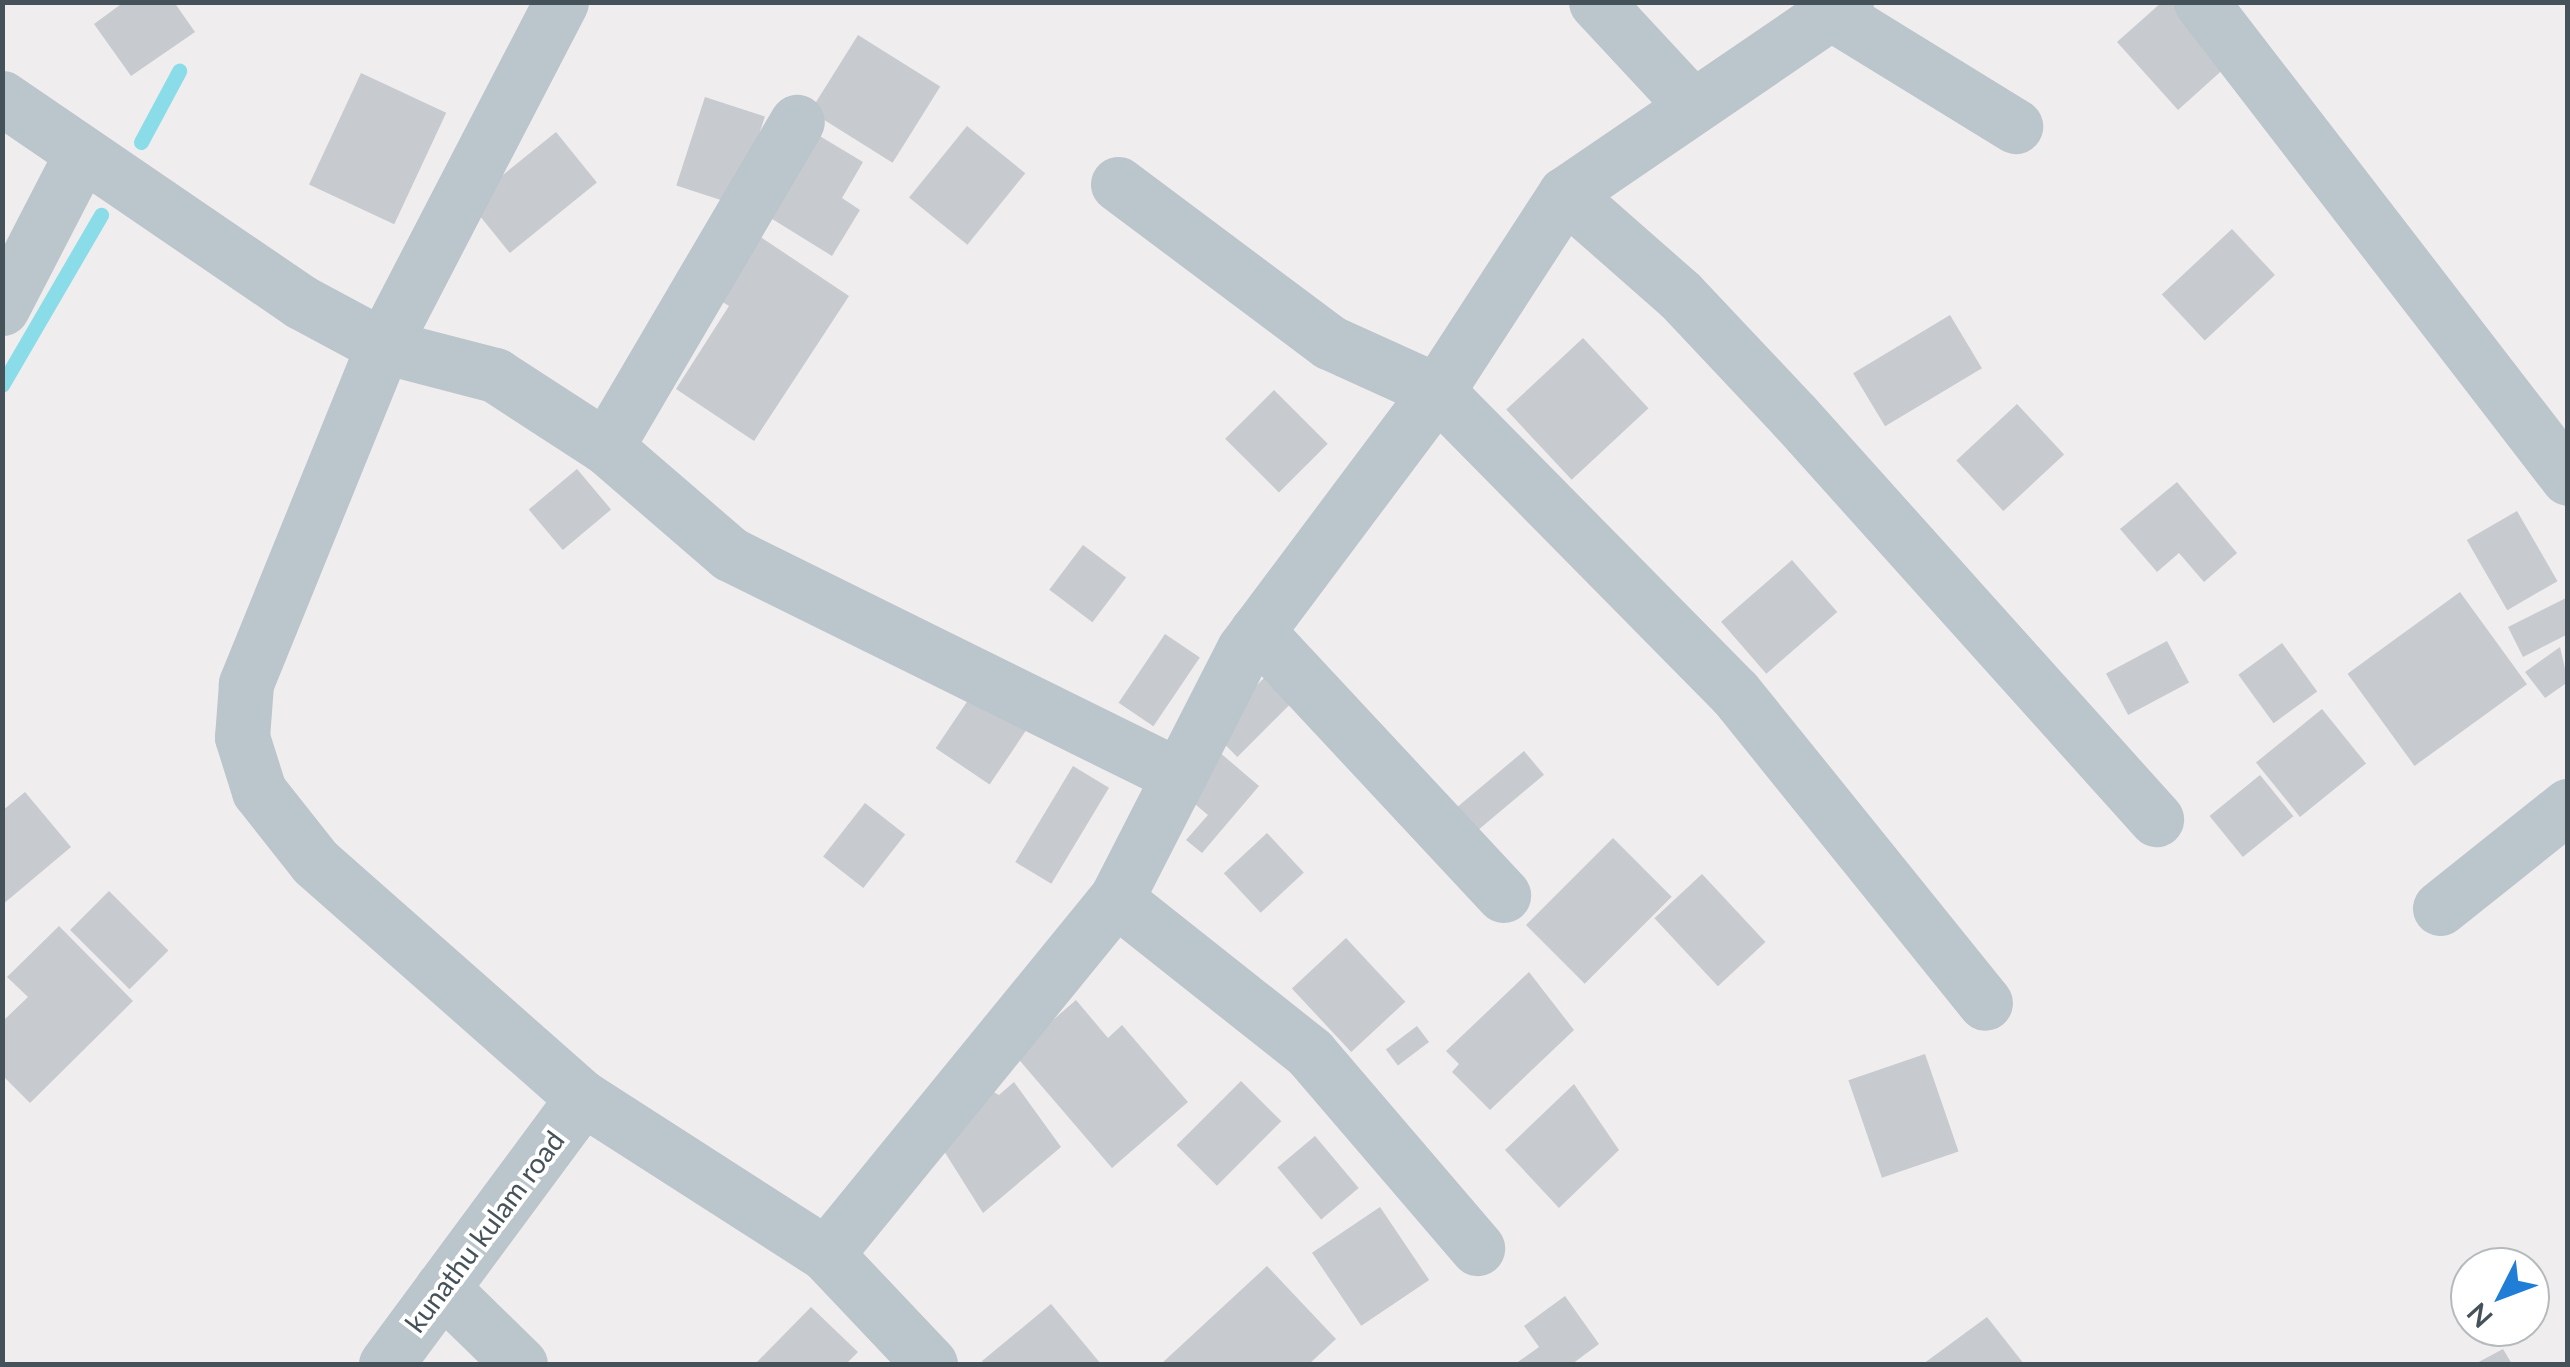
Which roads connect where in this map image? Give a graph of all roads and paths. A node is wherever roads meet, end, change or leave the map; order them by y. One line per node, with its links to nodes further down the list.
1 (560, 2): 13 (street)
2 (1596, 2): 6 (street)
3 (2201, 2): 16 (street)
4 (1840, 8): 6 (street); 8 (street)
5 (2, 98): 9 (street)
6 (1689, 102): 11 (street)
7 (796, 122): 15 (street)
8 (2014, 126)
9 (82, 153): 12 (street); 13 (street)
10 (1118, 184): 14 (street)
11 (1565, 194): 14 (street); 20 (street)
12 (2, 308)
13 (383, 346): 15 (street); 25 (street)
14 (1437, 391): 17 (street); 24 (street)
15 (606, 446): 18 (street)
16 (2568, 478)
17 (1257, 631): 18 (street); 21 (street)
18 (1176, 774): 22 (street)
19 (2568, 806): 23 (street)
20 (2156, 818)
21 (1503, 895)
22 (1116, 899): 26 (street); 27 (street)
23 (2440, 908)
24 (1985, 1003)
25 (583, 1098): 27 (street); 28 (street, kunathu kulam road)
26 (1477, 1248)
27 (826, 1254): 31 (street)
28 (442, 1288): 29 (street, kunathu kulam road); 30 (street)
29 (386, 1364)
30 (520, 1364)
31 (930, 1364)

